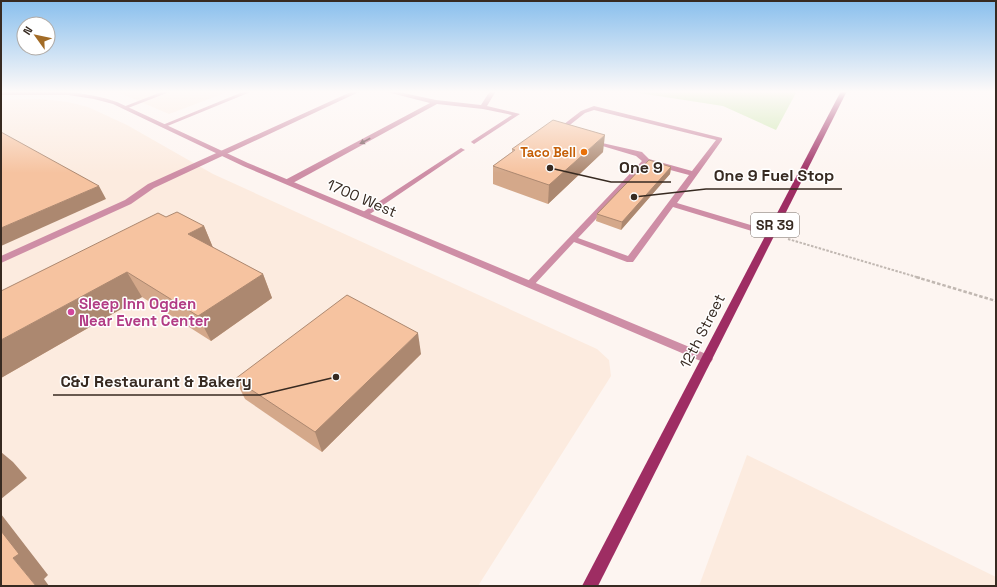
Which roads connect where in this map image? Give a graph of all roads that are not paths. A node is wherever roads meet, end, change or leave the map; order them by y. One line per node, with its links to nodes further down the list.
1 (149, 118): 9 (street, 1700 West)
2 (183, 118): 9 (street)
3 (298, 118): 12 (street)
4 (406, 118): 15 (street, one-way to 15)
5 (509, 118): 10 (street)
6 (575, 118): 13 (street)
7 (638, 118): 14 (street)
8 (830, 118): 18 (main road, 12th Street / SR 39)
9 (164, 126): 12 (street, 1700 West)
10 (474, 142)
11 (461, 150): 17 (street)
12 (220, 154): 15 (street, 1700 West); 20 (street)
13 (646, 161): 14 (street); 19 (street)
14 (694, 174): 16 (street)
15 (288, 182): 17 (street, 1700 West)
16 (671, 204): 18 (street); 19 (street)
17 (364, 214): 21 (street, 1700 West)
18 (771, 234): 22 (main road, 12th Street / SR 39)
19 (573, 239): 21 (street)
20 (1, 260)
21 (530, 284): 22 (street, 1700 West)
22 (707, 359): 23 (main road, 12th Street / SR 39)
23 (590, 586)

